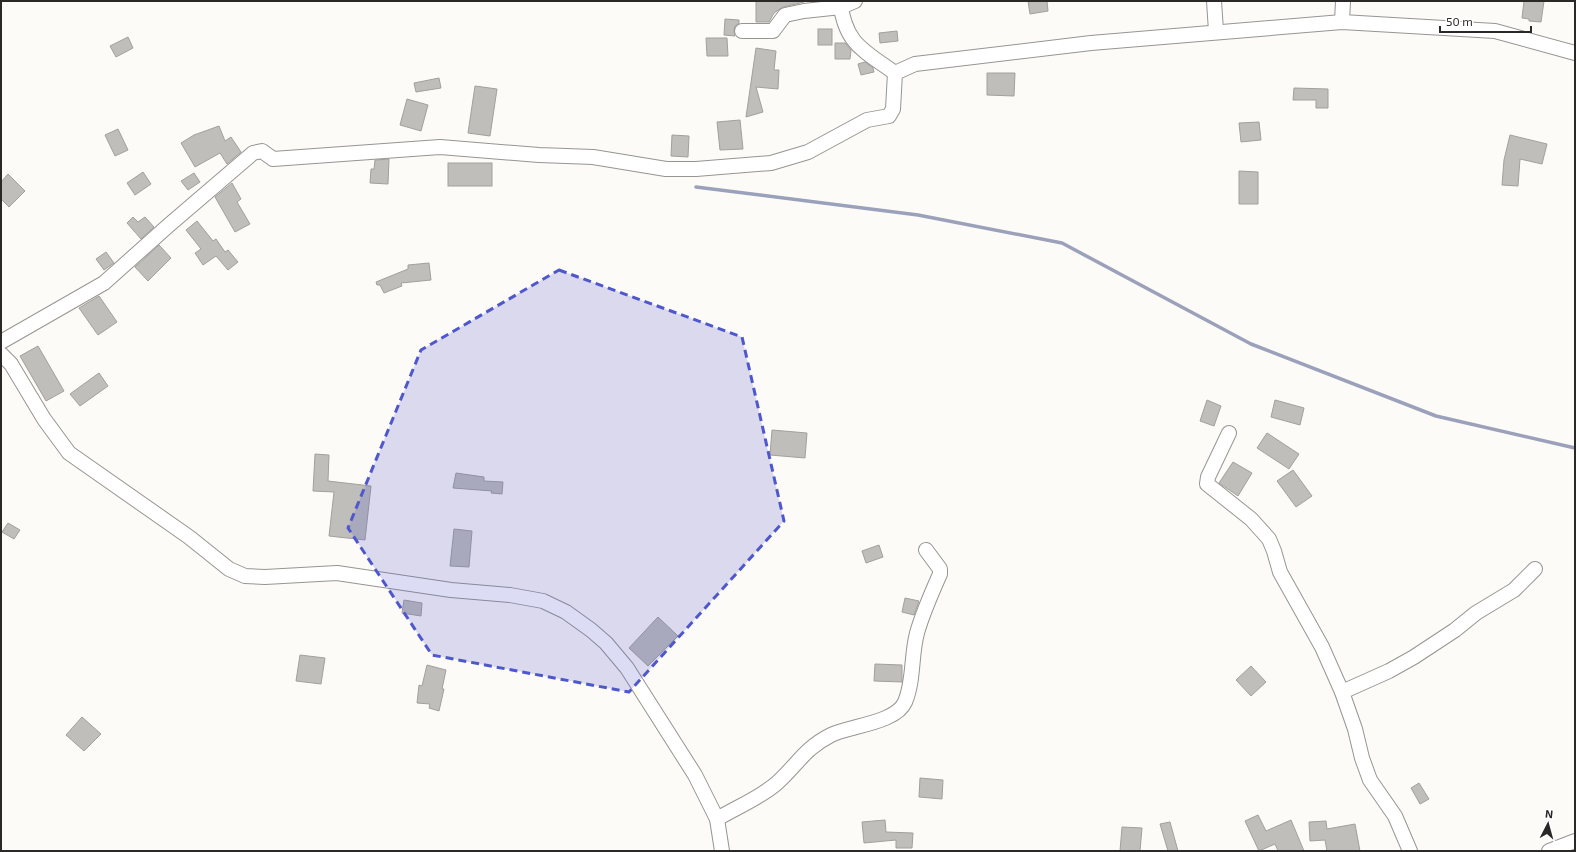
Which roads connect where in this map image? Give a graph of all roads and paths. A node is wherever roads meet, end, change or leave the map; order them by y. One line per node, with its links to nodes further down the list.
1 (855, 1): 4 (street)
2 (1214, 1): 7 (street)
3 (1343, 1): 5 (street)
4 (840, 4): 6 (street); 9 (street)
5 (1342, 22): 7 (street); 8 (street)
6 (742, 31)
7 (1216, 31): 9 (street)
8 (1575, 53)
9 (895, 73): 10 (street)
10 (1, 342)
11 (1, 354): 16 (street)
12 (1229, 433): 15 (street)
13 (926, 550): 16 (street)
14 (1535, 568): 15 (street)
15 (1342, 692): 19 (street)
16 (717, 819): 18 (street)
17 (1575, 841): 20 (street)
18 (722, 851)
19 (1410, 851)
20 (1549, 851)

